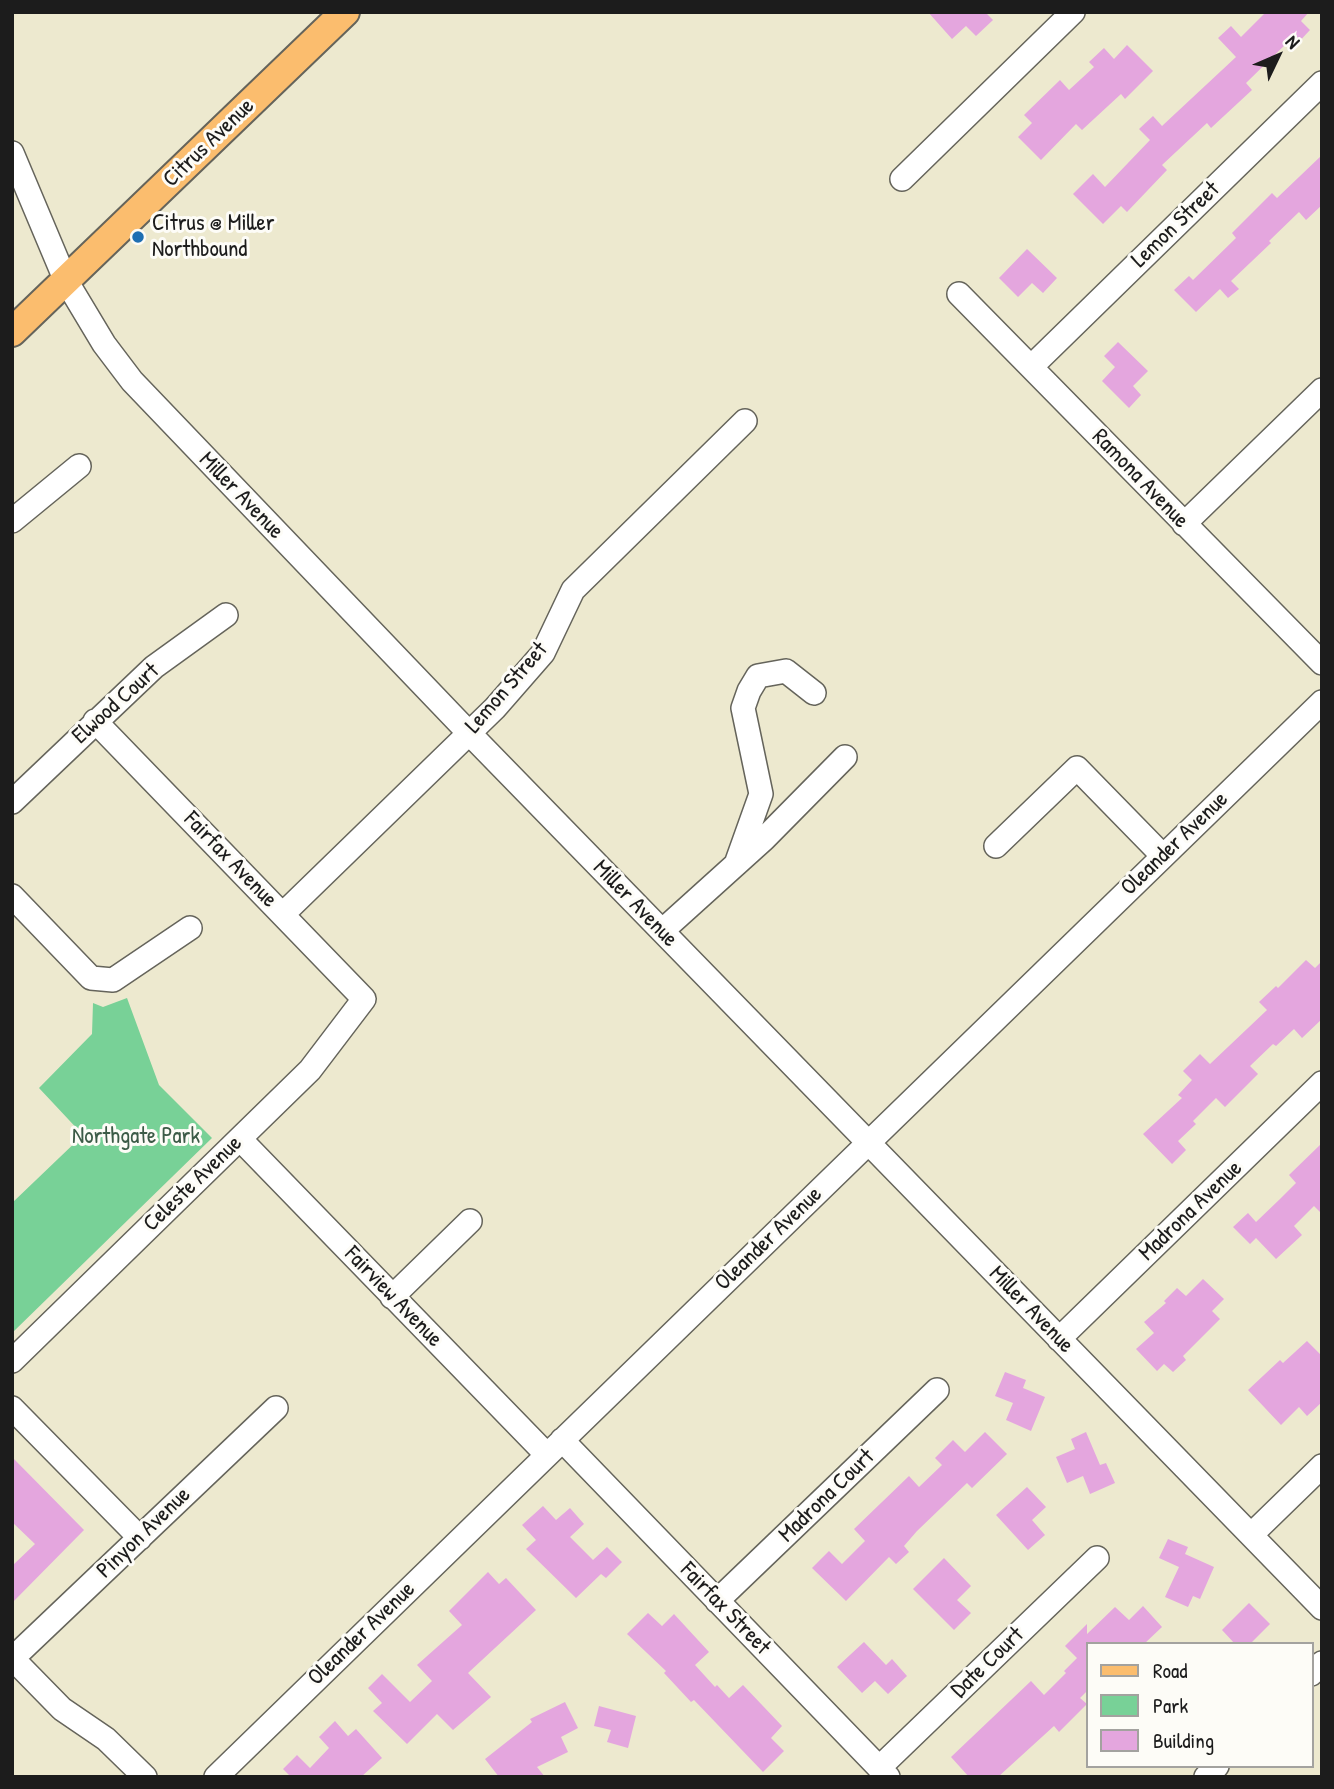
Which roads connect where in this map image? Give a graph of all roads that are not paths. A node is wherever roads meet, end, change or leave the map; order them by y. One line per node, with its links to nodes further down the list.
1 (345, 12): 6 (main road, Citrus Avenue)
2 (1073, 12): 5 (street)
3 (1322, 83): 9 (street, Lemon Street)
4 (12, 153): 6 (street, Miller Avenue)
5 (902, 179)
6 (65, 279): 8 (main road, Citrus Avenue); 20 (street, Miller Avenue)
7 (959, 294): 9 (street, Ramona Avenue)
8 (12, 332)
9 (1031, 367): 14 (street, Ramona Avenue)
10 (1322, 390): 14 (street)
11 (745, 421): 20 (street, Lemon Street)
12 (79, 466): 13 (street)
13 (12, 521)
14 (1184, 524): 16 (street, Ramona Avenue)
15 (226, 615): 19 (street, Elwood Court)
16 (1322, 663)
17 (814, 694): 25 (street)
18 (1322, 702): 24 (street, Oleander Avenue)
19 (95, 721): 22 (street, Elwood Court); 27 (street, Fairfax Avenue)
20 (469, 733): 27 (street, Lemon Street); 29 (street, Miller Avenue)
21 (845, 757): 25 (street)
22 (12, 802)
23 (996, 846): 24 (street)
24 (1163, 856): 33 (street, Oleander Avenue)
25 (736, 864): 29 (street)
26 (12, 896): 28 (street)
27 (283, 914): 30 (street, Fairfax Avenue)
28 (190, 928)
29 (662, 932): 33 (street, Miller Avenue)
30 (364, 999): 32 (street, Celeste Avenue)
31 (1322, 1083): 36 (street, Madrona Avenue)
32 (240, 1139): 35 (street, Fairview Avenue); 37 (street, Celeste Avenue)
33 (867, 1143): 36 (street, Miller Avenue); 41 (street, Oleander Avenue)
34 (470, 1221): 35 (street)
35 (392, 1297): 41 (street, Fairview Avenue)
36 (1059, 1339): 43 (street, Miller Avenue)
37 (12, 1361)
38 (937, 1390): 46 (street, Madrona Court)
39 (12, 1408): 44 (street)
40 (276, 1408): 44 (street, Pinyon Avenue)
41 (555, 1447): 46 (street, Fairfax Street); 51 (street, Oleander Avenue)
42 (1322, 1466): 43 (street)
43 (1251, 1535): 47 (street, Miller Avenue)
44 (140, 1538): 48 (street, Pinyon Avenue)
45 (1097, 1558): 49 (street, Date Court)
46 (717, 1601): 49 (street, Fairfax Street)
47 (1322, 1608)
48 (12, 1659): 50 (street)
49 (884, 1772)
50 (145, 1777)
51 (216, 1777)

